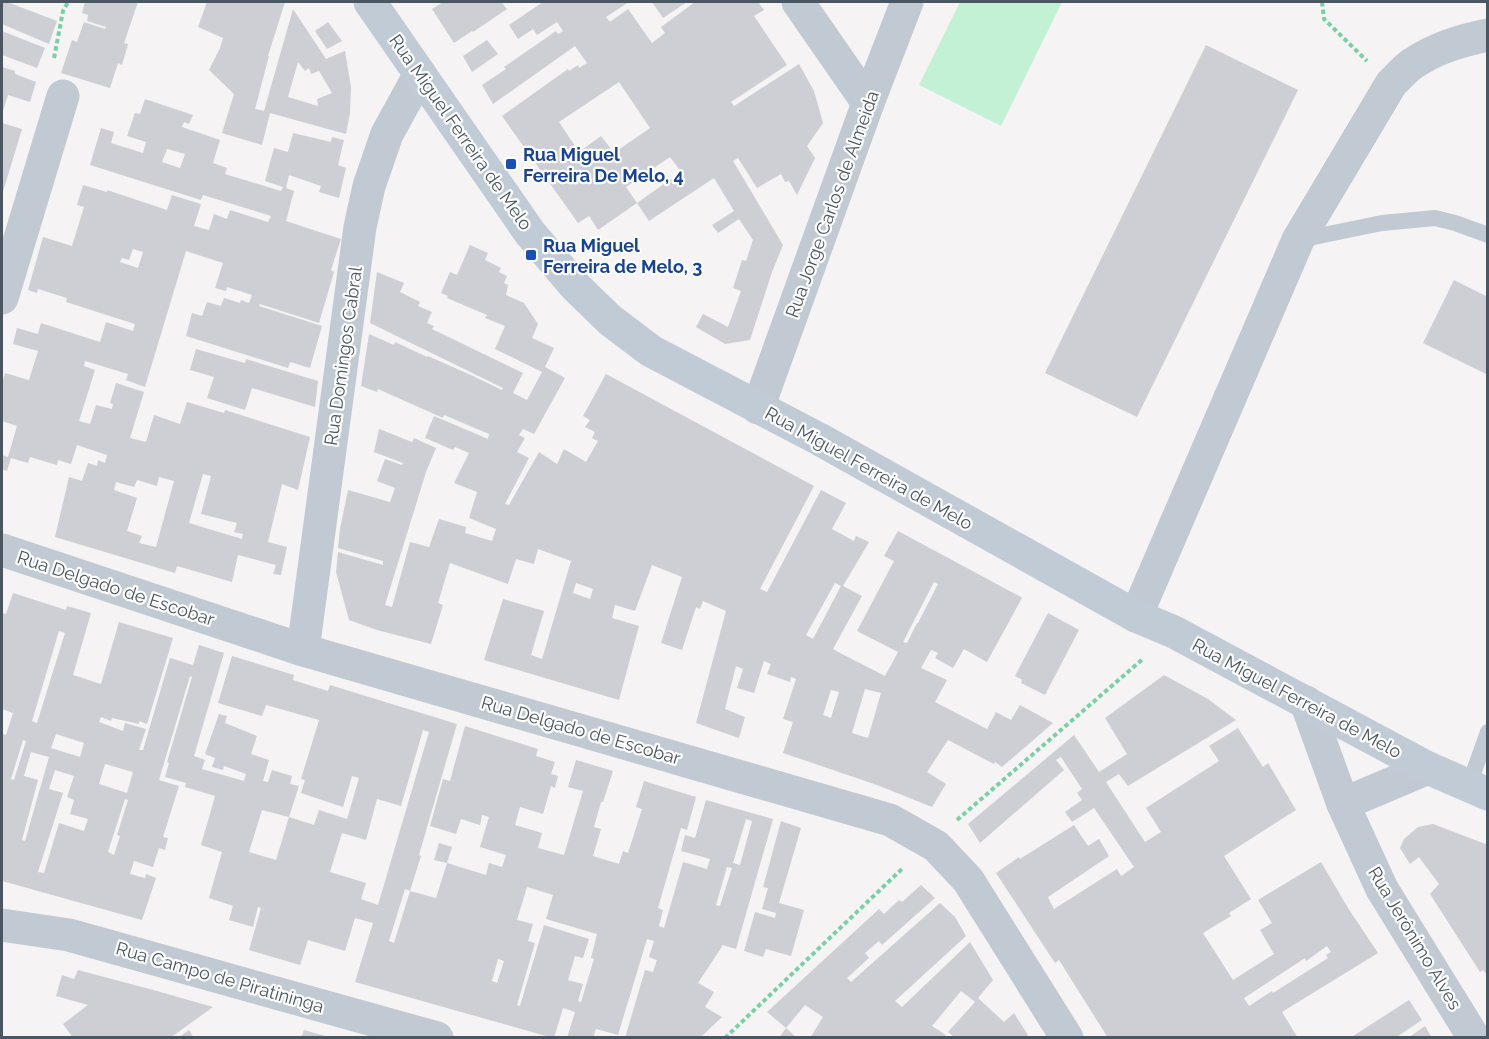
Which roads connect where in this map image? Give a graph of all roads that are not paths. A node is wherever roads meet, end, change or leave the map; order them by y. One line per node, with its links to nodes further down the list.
1 (370, 2): 5 (main road, Rua Miguel Ferreira de Melo)
2 (798, 2): 7 (street)
3 (907, 2): 7 (street, Rua Jorge Carlos de Almeida)
4 (1488, 35): 9 (street)
5 (420, 74): 11 (main road, Rua Miguel Ferreira de Melo); 14 (street, Rua Domingos Cabral)
6 (63, 96): 10 (street)
7 (868, 103): 11 (street, Rua Jorge Carlos de Almeida)
8 (1488, 235): 9 (lane)
9 (1298, 240): 13 (street)
10 (2, 298)
11 (758, 408): 13 (main road, Rua Miguel Ferreira de Melo)
12 (2, 550): 14 (street, Rua Delgado de Escobar)
13 (1136, 616): 15 (main road, Rua Miguel Ferreira de Melo)
14 (303, 650): 22 (street, Rua Delgado de Escobar)
15 (1306, 702): 17 (main road, Rua Miguel Ferreira de Melo); 19 (street, Rua Jerônimo Alves)
16 (1488, 732): 18 (lane)
17 (1428, 768): 18 (main road, Rua Miguel Ferreira de Melo); 19 (street)
18 (1478, 790)
19 (1343, 804): 23 (street, Rua Jerônimo Alves)
20 (2, 925): 21 (street, Rua Campo de Piratininga)
21 (437, 1038)
22 (1066, 1038)
23 (1474, 1038)

